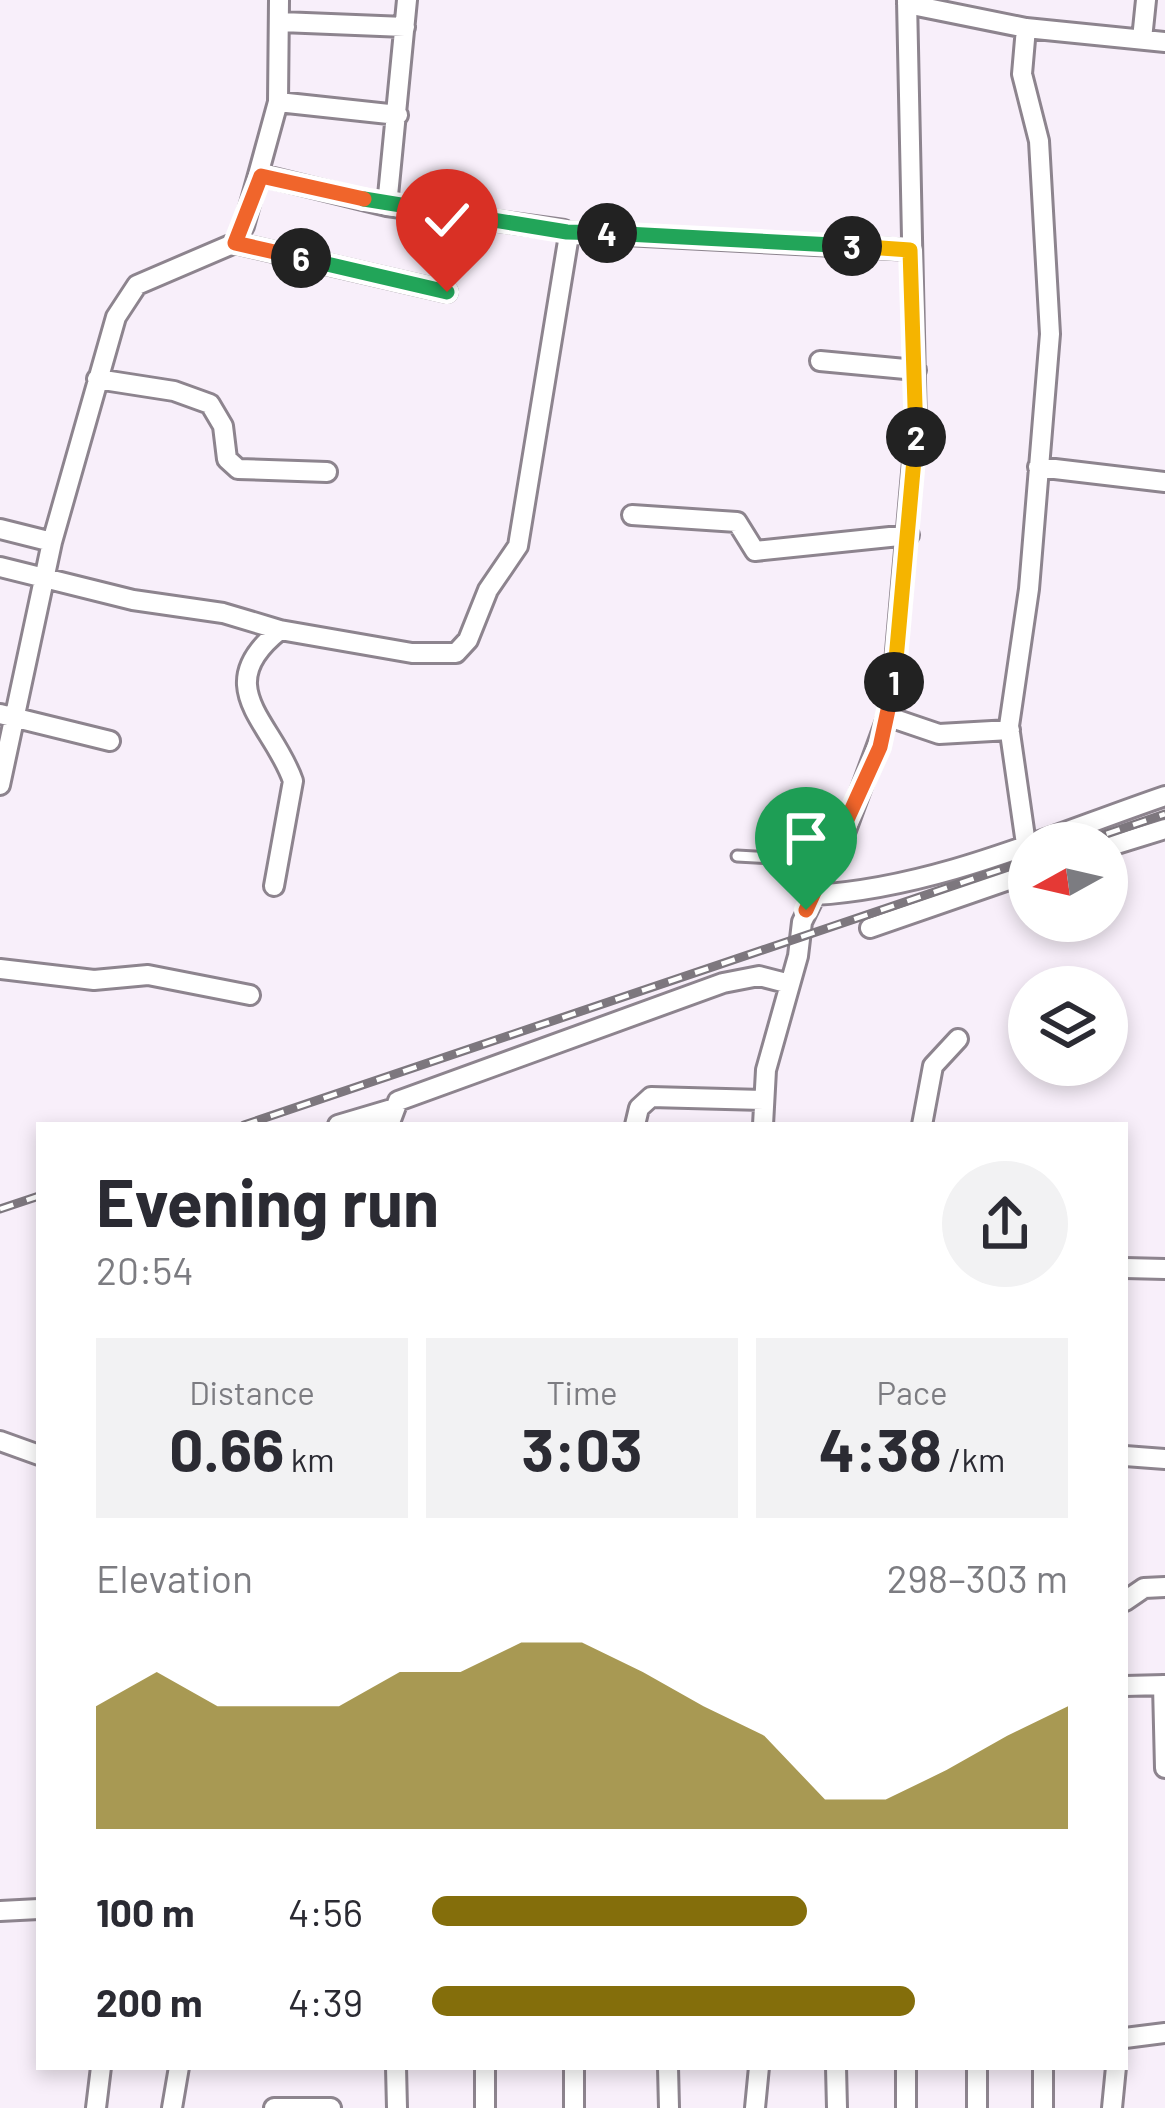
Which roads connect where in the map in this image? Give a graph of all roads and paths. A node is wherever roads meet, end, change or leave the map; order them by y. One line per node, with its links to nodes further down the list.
1 (279, 0): 5 (street)
2 (407, 0): 6 (street)
3 (1146, 0): 8 (street)
4 (907, 2): 7 (street); 16 (street)
5 (281, 22): 6 (street); 10 (street)
6 (405, 27): 11 (street)
7 (1026, 28): 8 (street); 21 (street)
8 (1142, 39): 9 (street)
9 (1165, 42)
10 (278, 102): 11 (street); 12 (street)
11 (398, 116): 13 (street)
12 (261, 176): 13 (street); 15 (street)
13 (388, 206): 14 (street)
14 (567, 232): 16 (street); 30 (street)
15 (235, 243): 17 (street); 20 (street)
16 (910, 250): 19 (street)
17 (447, 292)
18 (820, 361): 19 (street)
19 (916, 370): 26 (street)
20 (97, 379): 22 (street); 27 (street)
21 (1038, 466): 23 (street); 33 (street)
22 (327, 472)
23 (1165, 482)
24 (632, 515): 26 (street)
25 (0, 529): 27 (street)
26 (909, 535): 32 (street)
27 (52, 542): 29 (street)
28 (0, 567): 29 (street)
29 (46, 576): 30 (street); 31 (street)
30 (280, 629): 45 (street)
31 (7, 714): 34 (street); 35 (street)
32 (889, 716): 33 (street); 43 (street)
33 (1010, 730): 37 (street)
34 (110, 741)
35 (0, 785)
36 (1165, 796): 38 (street)
37 (1023, 822)
38 (1090, 822)
39 (1165, 829): 40 (street)
40 (1128, 840)
41 (1008, 850): 46 (street)
42 (737, 856): 43 (lane)
43 (831, 862): 46 (street)
44 (1008, 880): 47 (street)
45 (274, 886)
46 (814, 895): 49 (street)
47 (870, 928)
48 (0, 969): 50 (street)
49 (790, 984): 52 (street); 53 (street)
50 (250, 995)
51 (958, 1039): 57 (street)
52 (763, 1100): 55 (street); 56 (street)
53 (390, 1117): 54 (street)
54 (358, 1122)
55 (636, 1122)
56 (763, 1122)
57 (923, 1122)
58 (1128, 1268): 59 (street)
59 (1165, 1269)
60 (0, 1441): 61 (street)
61 (36, 1455)
62 (1128, 1456): 63 (street)
63 (1165, 1459)
64 (1165, 1587): 65 (street)
65 (1128, 1599)
66 (1164, 1685): 67 (street); 68 (street)
67 (1128, 1686)
68 (1165, 1768)
69 (36, 1909): 70 (street)
70 (0, 1911)
71 (1165, 2033): 72 (street)
72 (1128, 2038)
73 (101, 2070): 85 (street)
74 (178, 2070): 86 (street)
75 (396, 2070): 89 (street)
76 (485, 2070): 90 (street)
77 (574, 2070): 91 (street)
78 (668, 2070): 92 (street)
79 (759, 2070): 93 (street)
80 (836, 2070): 94 (street)
81 (906, 2070): 95 (street)
82 (977, 2070): 96 (street)
83 (1043, 2070): 97 (street)
84 (1116, 2070): 98 (street)
85 (96, 2108)
86 (172, 2108)
87 (274, 2108): 88 (street)
88 (331, 2108)
89 (397, 2108)
90 (485, 2108)
91 (574, 2108)
92 (669, 2108)
93 (755, 2108)
94 (837, 2108)
95 (906, 2108)
96 (976, 2108)
97 (1043, 2108)
98 (1113, 2108)

